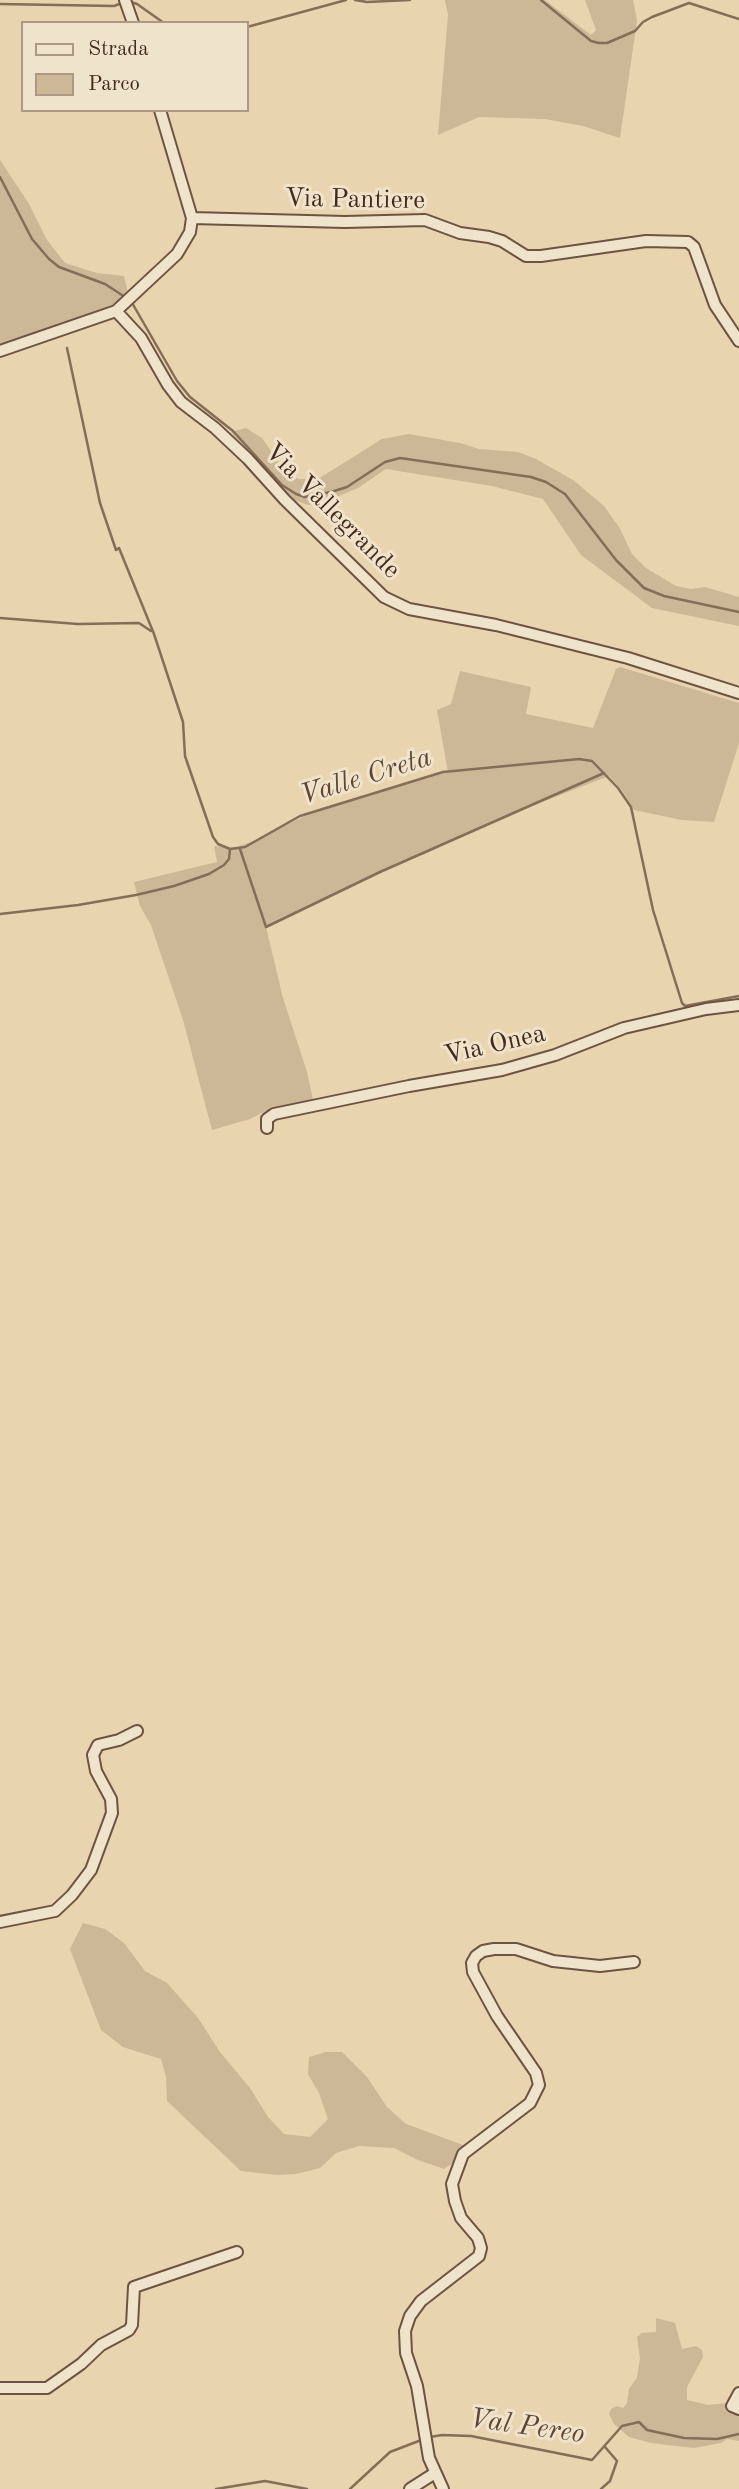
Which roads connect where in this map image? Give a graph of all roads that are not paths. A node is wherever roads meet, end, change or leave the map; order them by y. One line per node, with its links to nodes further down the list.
1 (126, 1): 2 (street)
2 (132, 21)
3 (161, 112): 4 (street)
4 (192, 218): 5 (street, Via Pantiere); 6 (street)
5 (214, 220): 6 (street, Via Pantiere); 8 (street, Via Pantiere)
6 (191, 232): 7 (street)
7 (116, 311): 9 (street); 10 (street, Via Vallegrande)
8 (739, 341)
9 (0, 351)
10 (739, 693)
11 (739, 1005): 12 (street, Via Onea)
12 (267, 1128)
13 (137, 1731): 14 (street)
14 (0, 1922)
15 (634, 1962): 20 (street)
16 (237, 2252): 17 (street)
17 (0, 2388)
18 (739, 2393): 19 (street)
19 (739, 2409)
20 (435, 2473): 21 (street); 22 (street)
21 (410, 2489)
22 (443, 2489)

